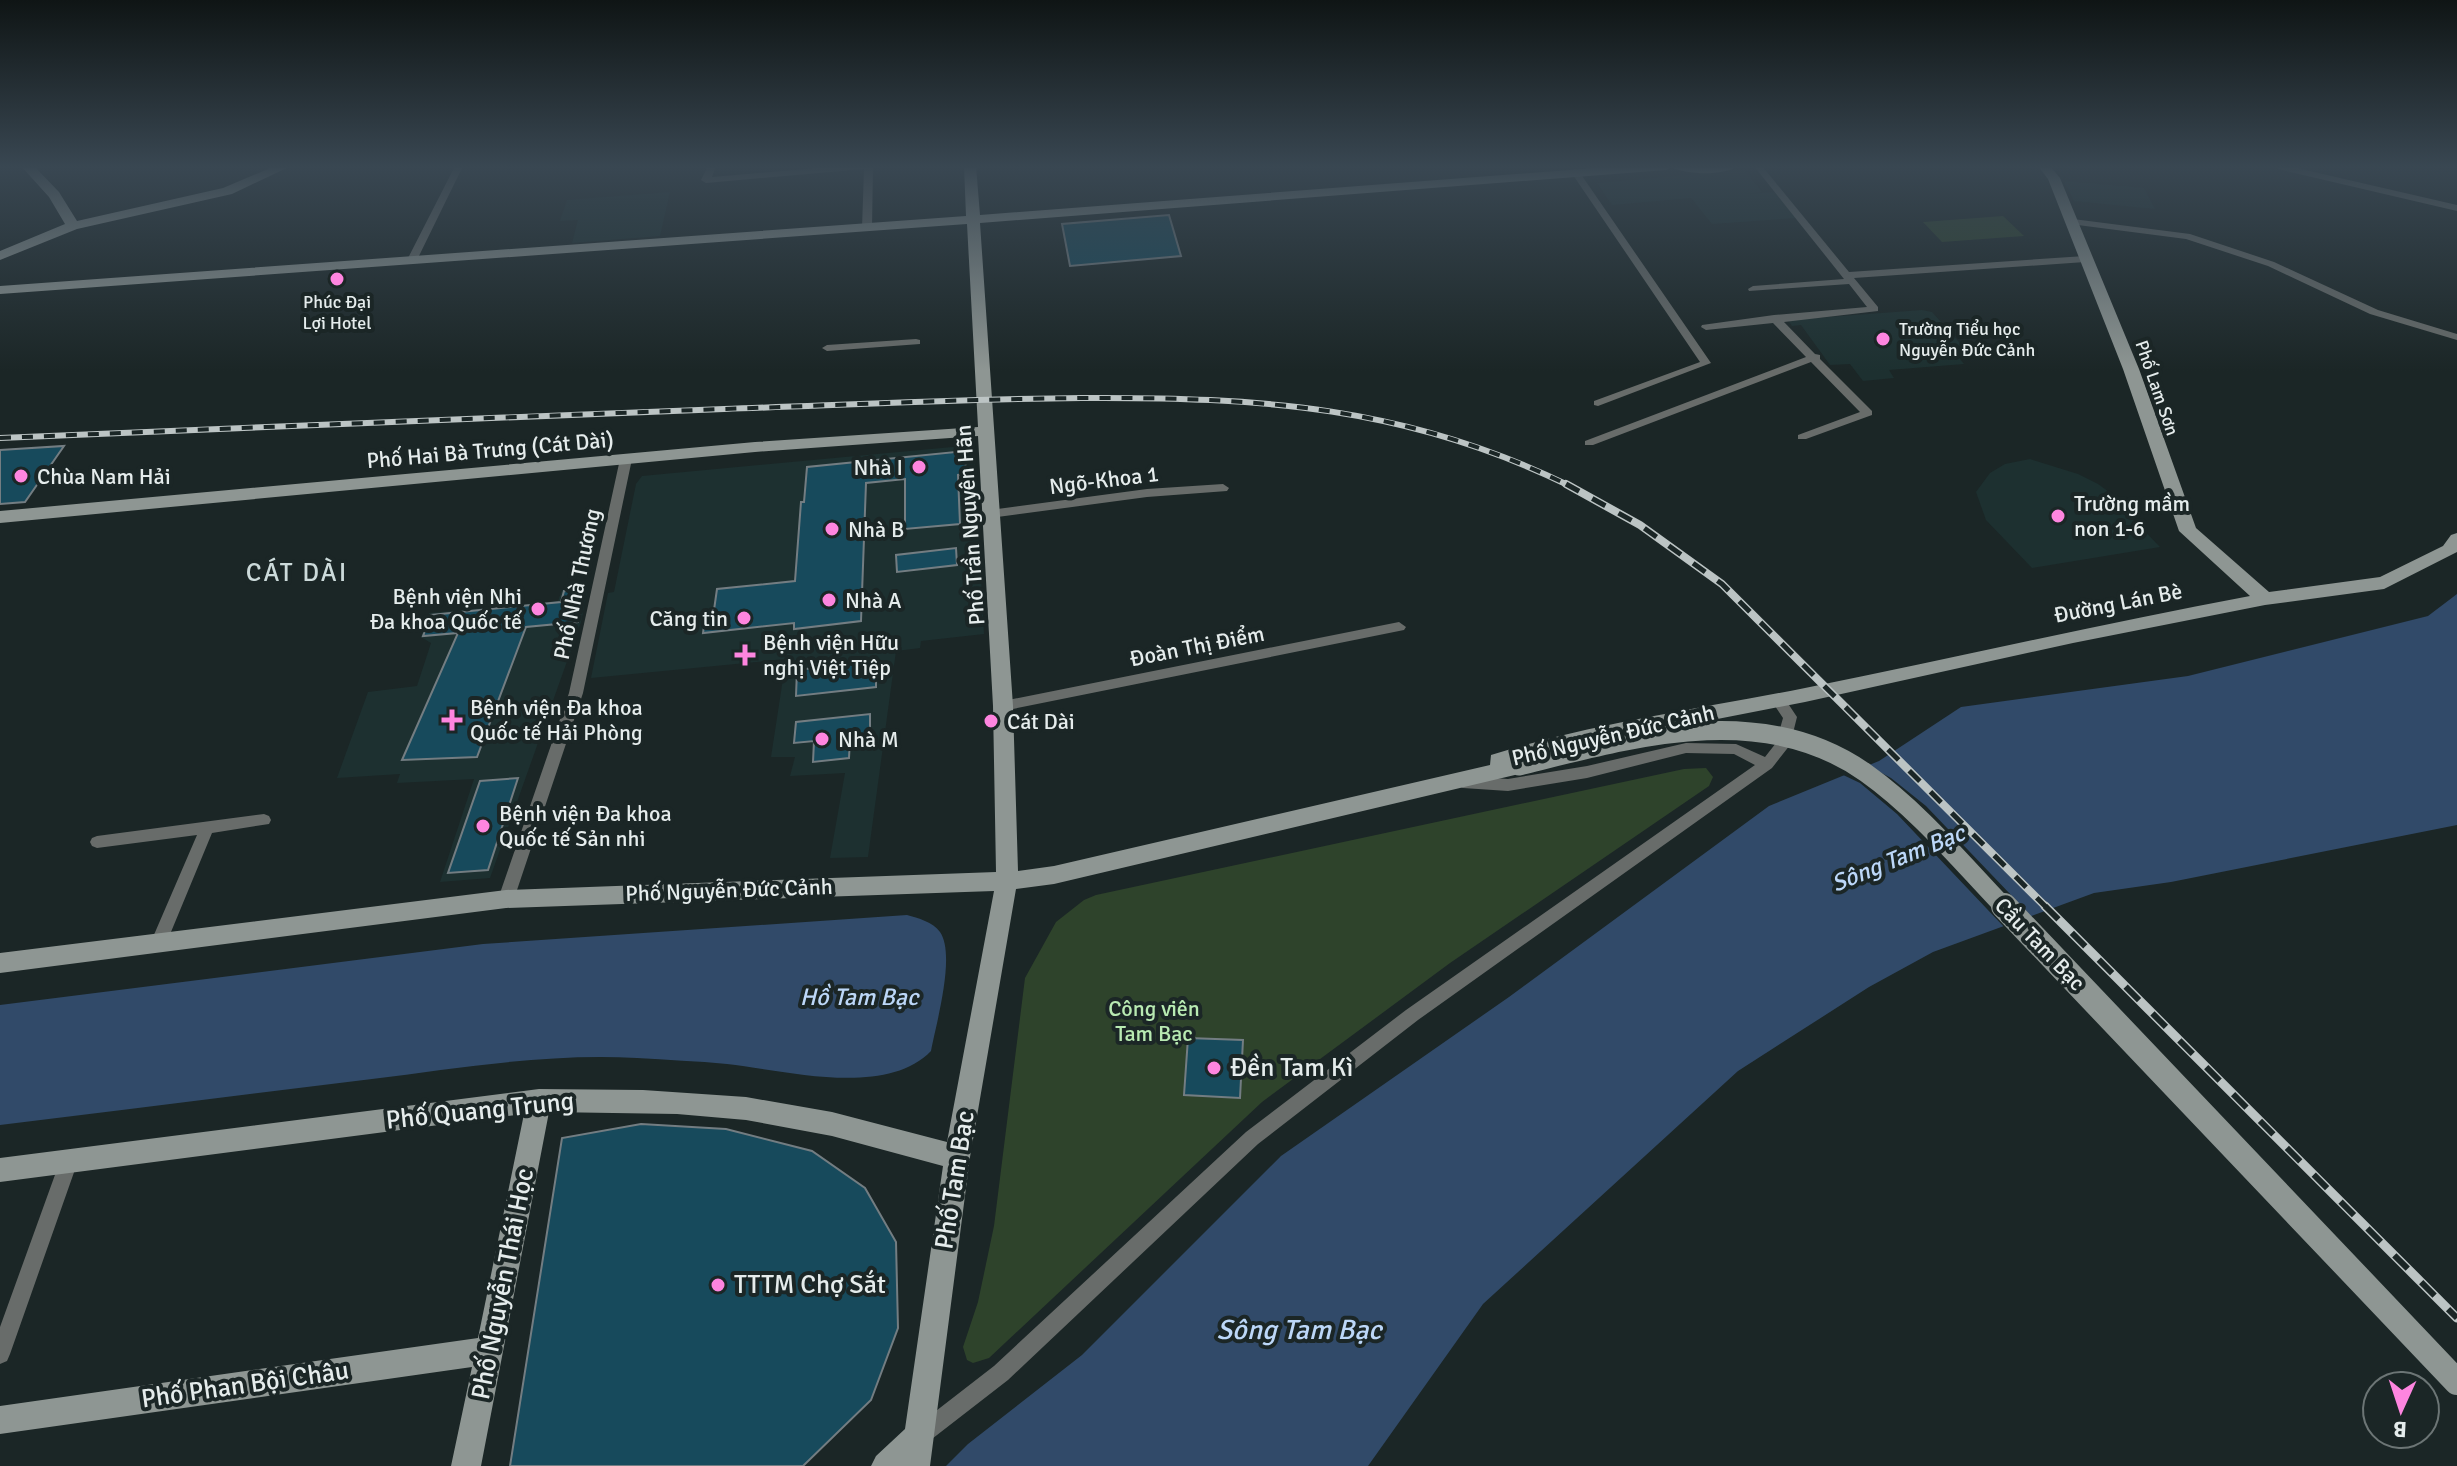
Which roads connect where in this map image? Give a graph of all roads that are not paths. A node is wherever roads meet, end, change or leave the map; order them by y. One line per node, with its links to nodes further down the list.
1 (53, 234): 9 (main road)
2 (425, 234): 11 (street)
3 (781, 234): 11 (main road)
4 (973, 234): 22 (main road, Phố Trần Nguyên Hãn)
5 (1618, 234): 21 (street)
6 (1814, 234): 12 (street)
7 (2077, 234): 10 (main road, Phố Lam Sơn)
8 (2174, 234): 17 (street)
9 (0, 256)
10 (2085, 259): 12 (street); 30 (main road, Phố Lam Sơn)
11 (411, 262): 14 (main road)
12 (1850, 278): 13 (street); 15 (street)
13 (1753, 289)
14 (0, 290)
15 (1774, 318): 16 (street); 20 (street)
16 (1706, 327)
17 (2457, 337)
18 (916, 342): 19 (street)
19 (827, 348)
20 (1816, 357): 23 (street); 24 (street)
21 (1598, 403)
22 (984, 431): 25 (main road, Phố Hai Bà Trưng (Cát Dài)); 27 (main road, Phố Trần Nguyên Hãn)
23 (1802, 437)
24 (1589, 443)
25 (626, 459): 28 (main road, Phố Hai Bà Trưng (Cát Dài)); 41 (street, Phố Nhà Thương)
26 (1223, 488): 27 (street, Ngõ-Khoa 1)
27 (990, 514): 33 (main road, Phố Trần Nguyên Hãn)
28 (0, 517)
29 (2457, 539): 30 (main road, Đường Lán Bè)
30 (2265, 599): 32 (main road, Đường Lán Bè)
31 (1399, 627): 33 (street, Đoàn Thị Điểm)
32 (1778, 700): 34 (street); 36 (main road, Phố Nguyễn Đức Cảnh)
33 (1003, 706): 40 (main road, Phố Trần Nguyên Hãn)
34 (1767, 764): 36 (street); 52 (street)
35 (1519, 766): 36 (main road, Phố Nguyễn Đức Cảnh); 50 (main road, Cầu Tam Bạc, bridge)
36 (1450, 781): 40 (main road, Phố Nguyễn Đức Cảnh)
37 (264, 820): 38 (street)
38 (207, 828): 39 (street); 42 (street)
39 (97, 842)
40 (1007, 881): 41 (main road, Phố Nguyễn Đức Cảnh); 45 (main road, Phố Tam Bạc)
41 (506, 899): 42 (main road, Phố Nguyễn Đức Cảnh)
42 (158, 944): 43 (main road, Phố Nguyễn Đức Cảnh)
43 (0, 963)
44 (539, 1101): 45 (main road, Phố Quang Trung); 46 (main road, Phố Quang Trung); 48 (main road, Phố Nguyễn Thái Học)
45 (957, 1157): 52 (main road, Phố Tam Bạc)
46 (69, 1161): 47 (main road, Phố Quang Trung); 49 (street)
47 (0, 1170)
48 (490, 1350): 51 (main road, Phố Phan Bội Châu); 53 (main road, Phố Nguyễn Thái Học)
49 (0, 1354)
50 (2457, 1382)
51 (0, 1420)
52 (920, 1436): 54 (main road); 55 (main road, Phố Tam Bạc)
53 (466, 1466)
54 (886, 1466)
55 (915, 1466)

